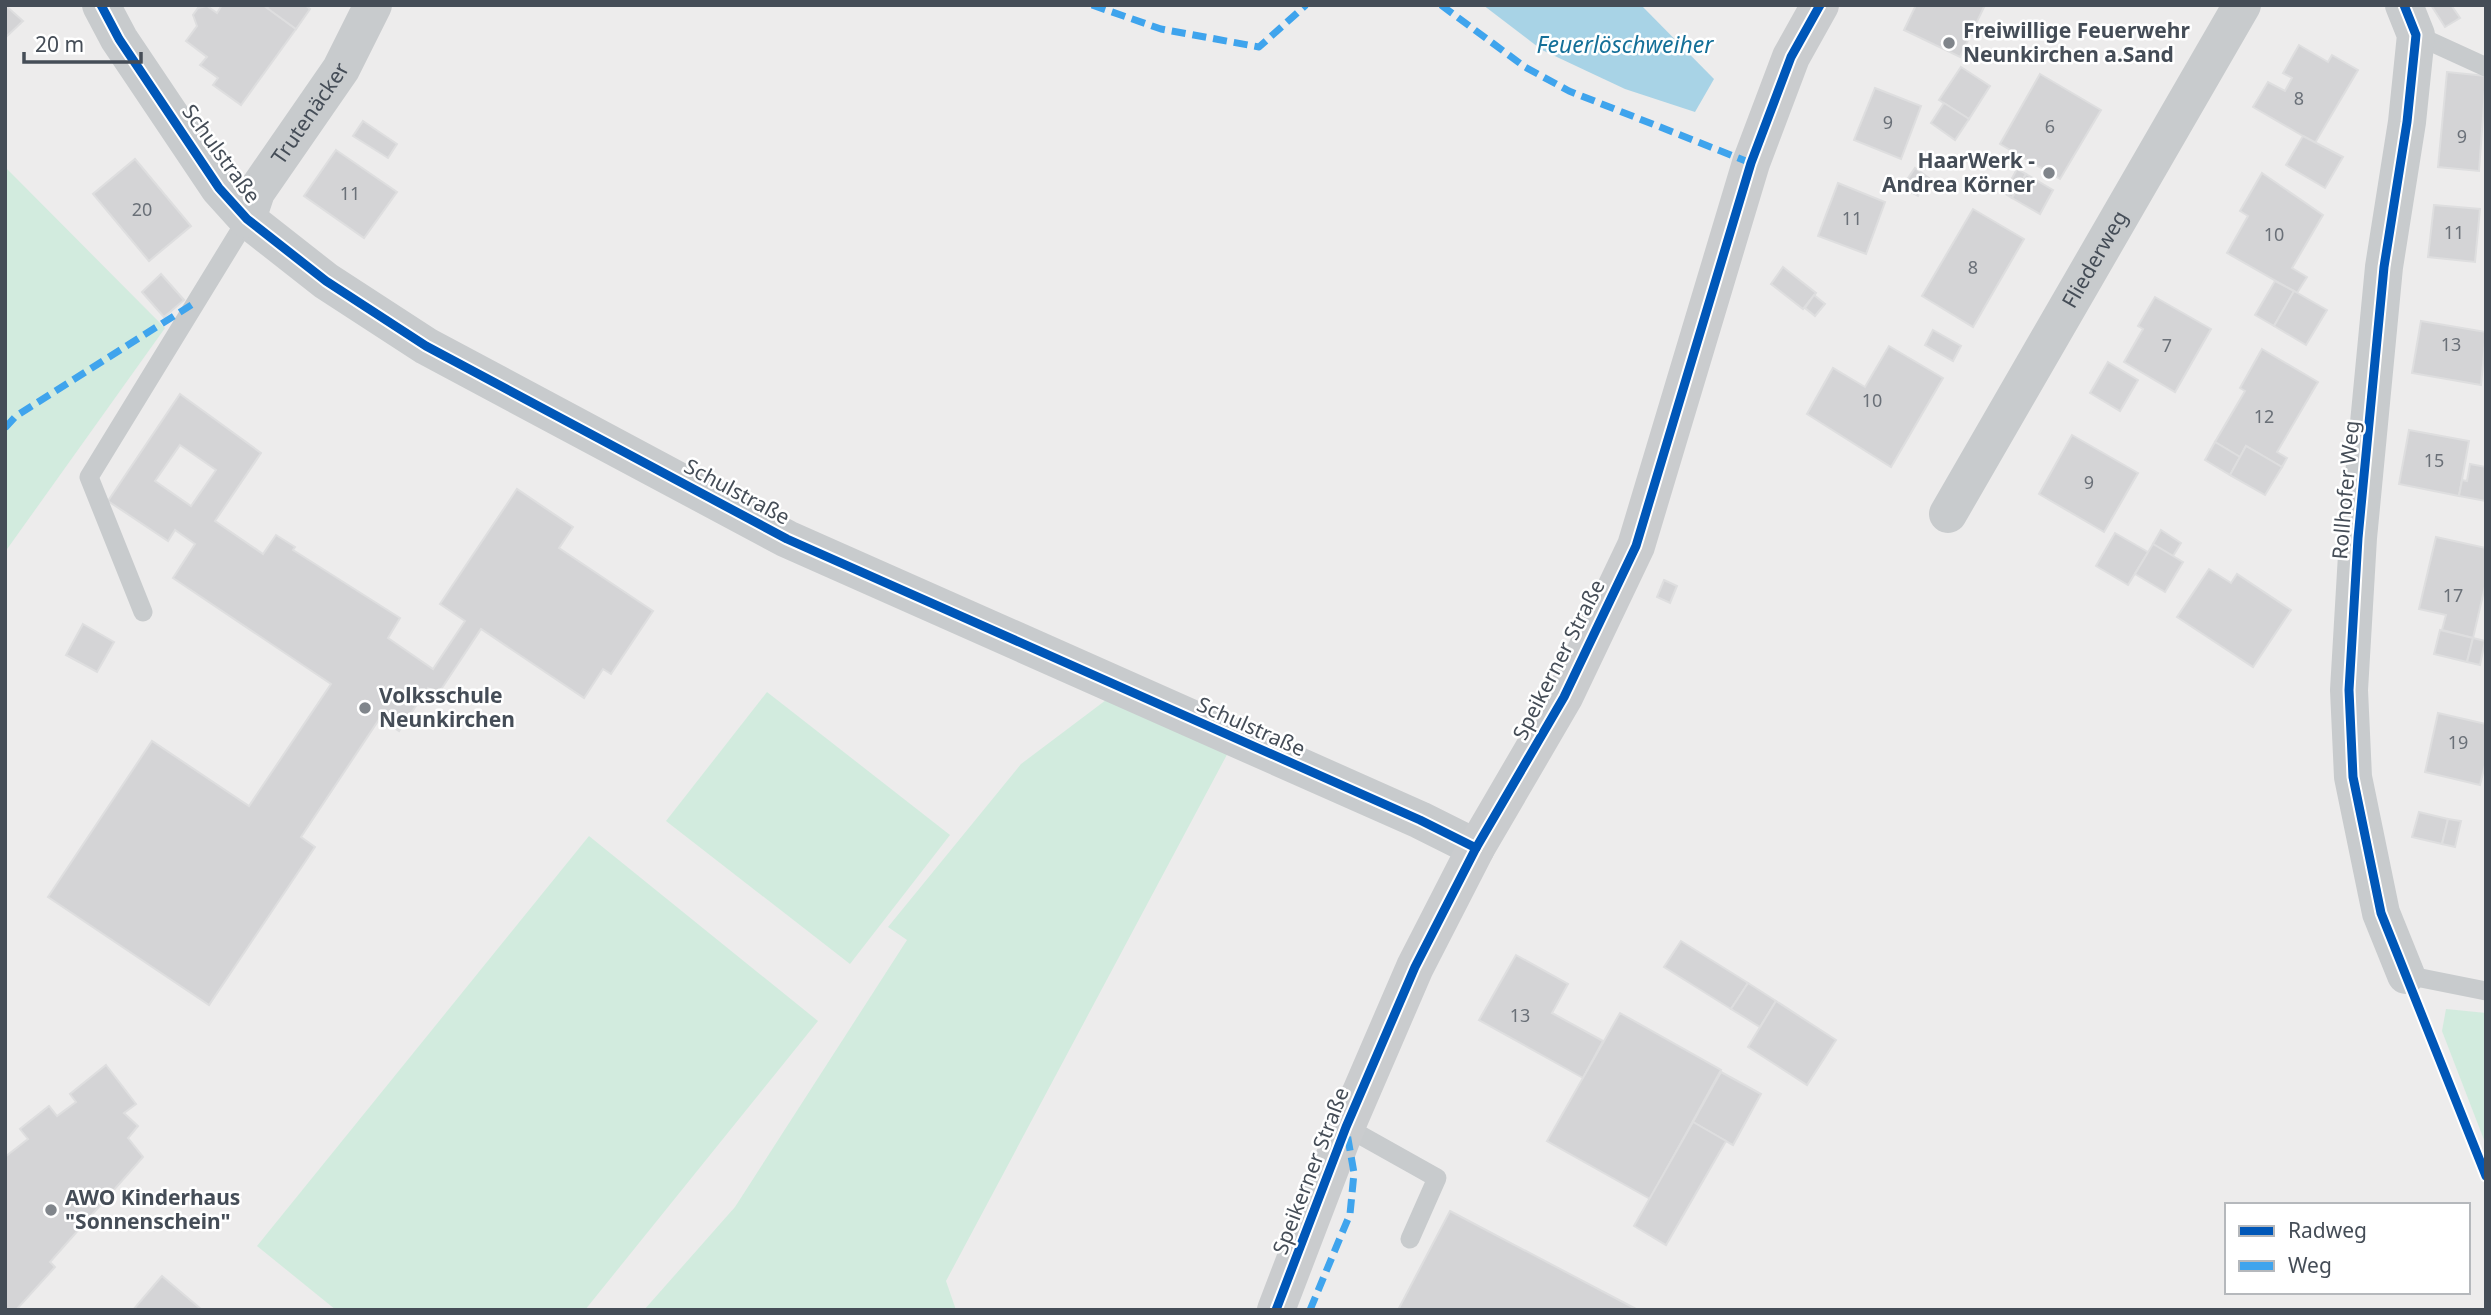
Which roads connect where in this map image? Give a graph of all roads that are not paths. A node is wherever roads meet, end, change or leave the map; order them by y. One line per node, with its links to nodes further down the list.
1 (101, 5): 7 (street, Schulstraße)
2 (373, 5): 7 (street, Trutenäcker)
3 (1820, 5): 10 (street, Speikerner Straße)
4 (2242, 5): 8 (street, Fliederweg)
5 (2410, 20): 6 (lane); 11 (street, Rollhofer Weg)
6 (2486, 67)
7 (247, 219): 9 (lane); 10 (street, Schulstraße)
8 (1948, 514)
9 (143, 612)
10 (1476, 848): 13 (street, Speikerner Straße)
11 (2406, 975): 12 (lane)
12 (2486, 991)
13 (1346, 1126): 14 (lane); 15 (street, Speikerner Straße)
14 (1410, 1239)
15 (1276, 1310)

